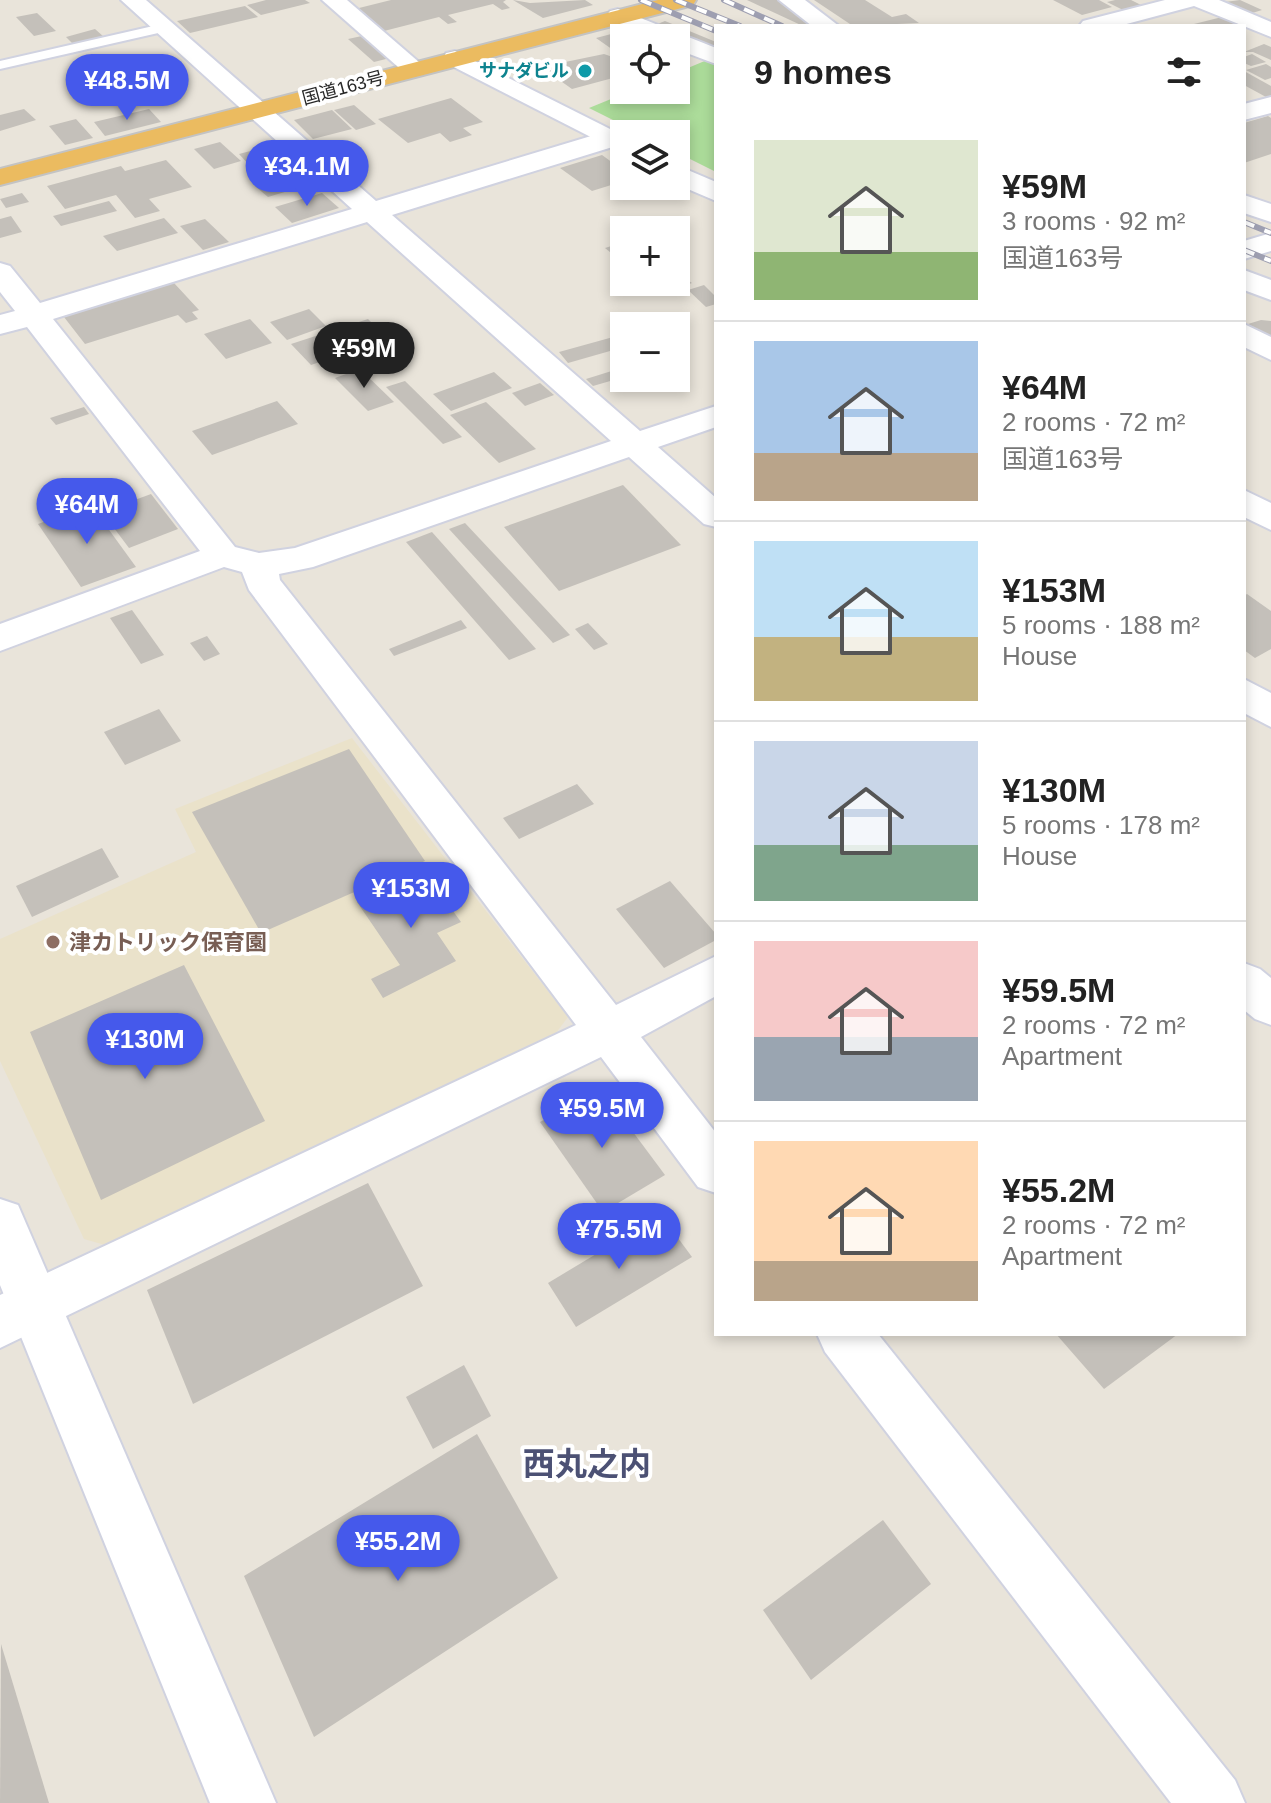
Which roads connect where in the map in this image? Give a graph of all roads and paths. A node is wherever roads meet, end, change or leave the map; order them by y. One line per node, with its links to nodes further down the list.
1 (132, 0): 11 (street)
2 (333, 0): 17 (street)
3 (685, 0): 7 (highway, 国道163号)
4 (790, 0): 9 (street)
5 (1192, 0): 10 (street)
6 (1199, 0): 12 (street)
7 (618, 16): 8 (street); 15 (highway, 国道163号)
8 (637, 24)
9 (824, 24)
10 (1099, 24)
11 (162, 28): 16 (lane); 19 (street)
12 (1271, 30)
13 (690, 47): 14 (street)
14 (714, 56)
15 (455, 58): 17 (highway, 国道163号); 21 (street)
16 (0, 65)
17 (415, 69): 19 (highway, 国道163号)
18 (1271, 105): 20 (street)
19 (255, 111): 23 (highway, 国道163号); 27 (street)
20 (1246, 111)
21 (610, 138)
22 (610, 144): 27 (street)
23 (0, 177)
24 (690, 180): 25 (street)
25 (714, 192)
26 (1246, 204): 28 (street)
27 (371, 211): 34 (street); 39 (street)
28 (1271, 214)
29 (1271, 242): 30 (street)
30 (1246, 249)
31 (0, 272): 34 (street)
32 (1246, 280): 33 (street)
33 (1271, 291)
34 (33, 315): 35 (street); 43 (street)
35 (0, 325)
36 (1246, 334): 37 (street)
37 (1271, 351)
38 (714, 417): 39 (street)
39 (632, 442): 41 (street); 43 (street)
40 (1246, 502): 42 (street)
41 (714, 514)
42 (1271, 519)
43 (240, 560): 44 (street); 52 (street)
44 (0, 638)
45 (1271, 672): 46 (street)
46 (1246, 686)
47 (1246, 694): 48 (street)
48 (1271, 713)
49 (714, 975): 52 (street)
50 (1246, 984): 51 (street)
51 (1271, 1006)
52 (608, 1032): 53 (street); 55 (street)
53 (714, 1168)
54 (0, 1222): 55 (street)
55 (18, 1313): 57 (street)
56 (846, 1336): 58 (street)
57 (243, 1803)
58 (1212, 1803)

